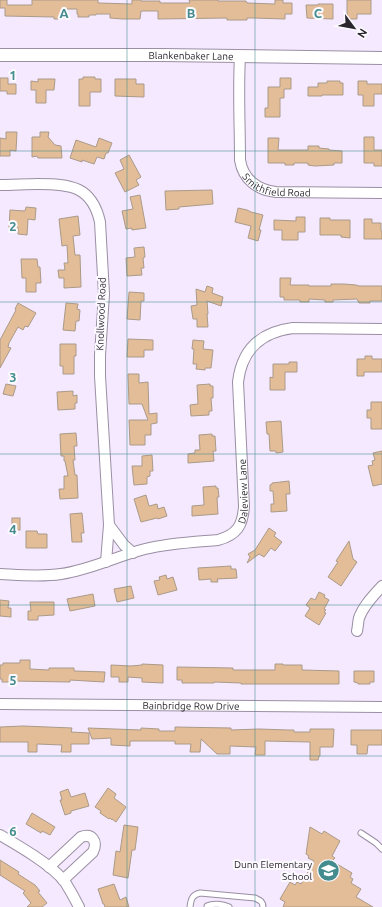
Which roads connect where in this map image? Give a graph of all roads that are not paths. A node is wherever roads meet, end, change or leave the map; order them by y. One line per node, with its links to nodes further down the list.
1 (0, 55): 2 (street, Blankenbaker Lane)
2 (240, 56): 3 (street, Blankenbaker Lane); 5 (street, Smithfield Road)
3 (382, 58)
4 (0, 185): 7 (street, Knollwood Road)
5 (382, 193)
6 (382, 329): 8 (street, Daleview Lane)
7 (109, 525): 8 (street); 9 (street, Knollwood Road)
8 (133, 553): 9 (street, Daleview Lane)
9 (106, 562): 10 (street, Daleview Lane)
10 (0, 574)
11 (382, 586): 12 (street)
12 (356, 631)
13 (0, 704): 14 (street, Bainbridge Row Drive)
14 (382, 707)
15 (360, 833): 17 (lane)
16 (0, 835): 18 (street)
17 (382, 849)
18 (49, 867): 19 (street); 19 (street)
19 (63, 880): 20 (street)
20 (79, 907)
21 (190, 907): 24 (lane)
22 (207, 907): 23 (lane)
23 (229, 907)
24 (263, 907)

